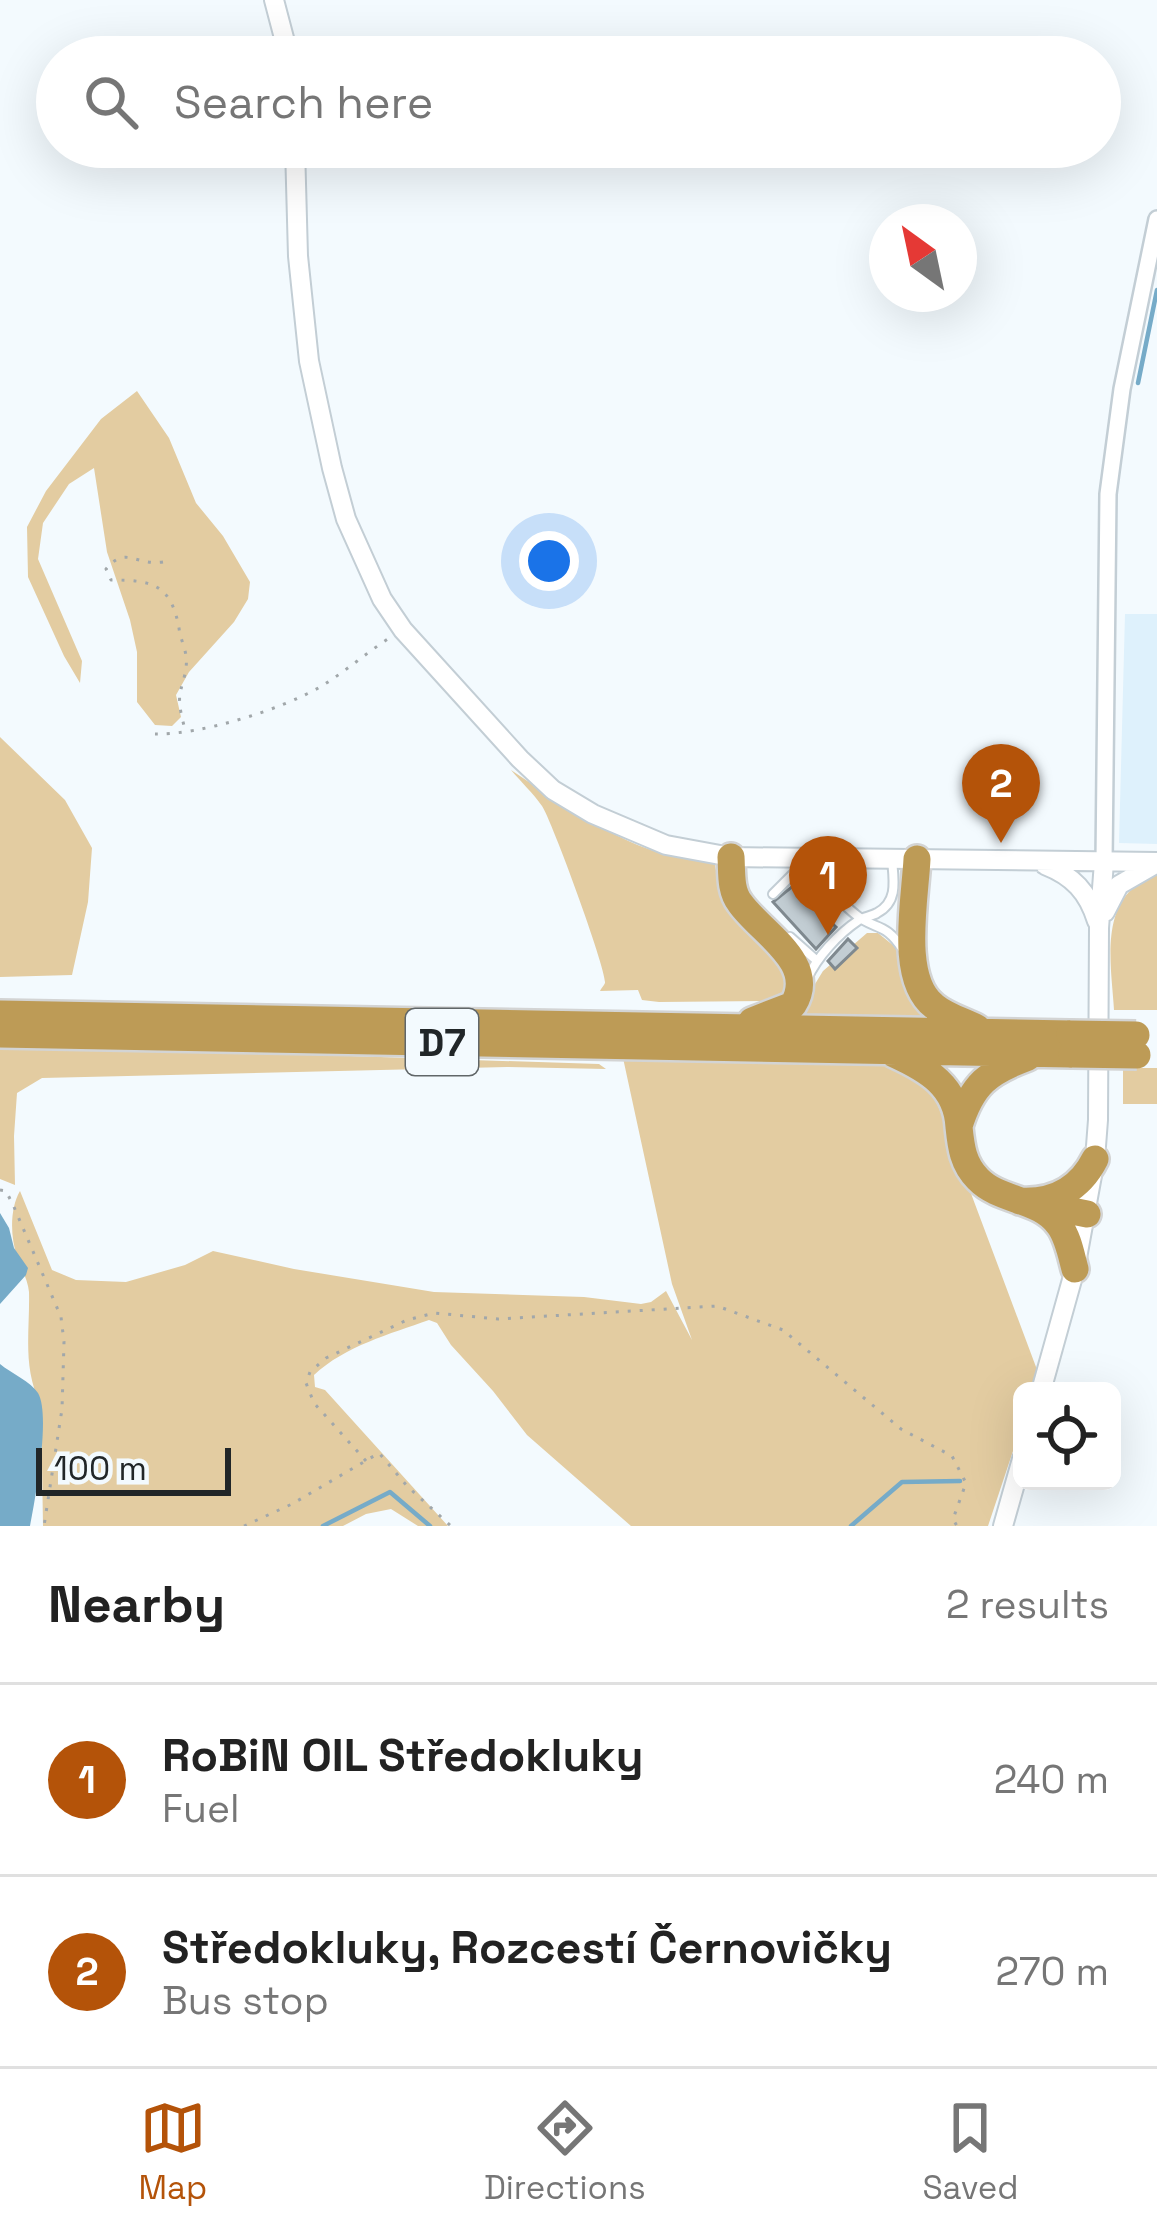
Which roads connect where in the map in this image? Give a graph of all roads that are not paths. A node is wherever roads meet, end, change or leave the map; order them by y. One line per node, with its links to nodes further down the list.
1 (274, 0): 2 (street)
2 (283, 36)
3 (296, 168): 9 (street)
4 (1157, 219): 7 (street)
5 (904, 859): 6 (street); 9 (street); 11 (lane); 16 (highway)
6 (1029, 861): 7 (street); 13 (street)
7 (1104, 862): 8 (street); 13 (street)
8 (1157, 864): 13 (street)
9 (732, 868): 12 (lane); 17 (highway)
10 (773, 894): 11 (lane)
11 (860, 920): 15 (lane); 16 (lane)
12 (773, 922)
13 (1100, 928): 27 (street)
14 (787, 934): 15 (lane)
15 (816, 960): 17 (lane)
16 (913, 967): 20 (highway)
17 (799, 993): 19 (highway)
18 (0, 1014): 19 (highway, D7)
19 (729, 1028): 20 (highway, D7)
20 (986, 1032): 22 (highway, D7)
21 (0, 1034): 24 (highway, D7)
22 (1071, 1044): 23 (highway, D7, bridge); 25 (highway, D7)
23 (1147, 1045)
24 (884, 1050): 25 (highway, D7); 26 (highway)
25 (1038, 1053): 26 (highway)
26 (959, 1126): 28 (highway)
27 (1095, 1159): 28 (highway); 29 (street)
28 (1015, 1200): 29 (highway); 30 (highway)
29 (1087, 1214): 30 (street)
30 (1075, 1269): 31 (street)
31 (1044, 1382)
32 (1013, 1490): 33 (street)
33 (1003, 1526)

